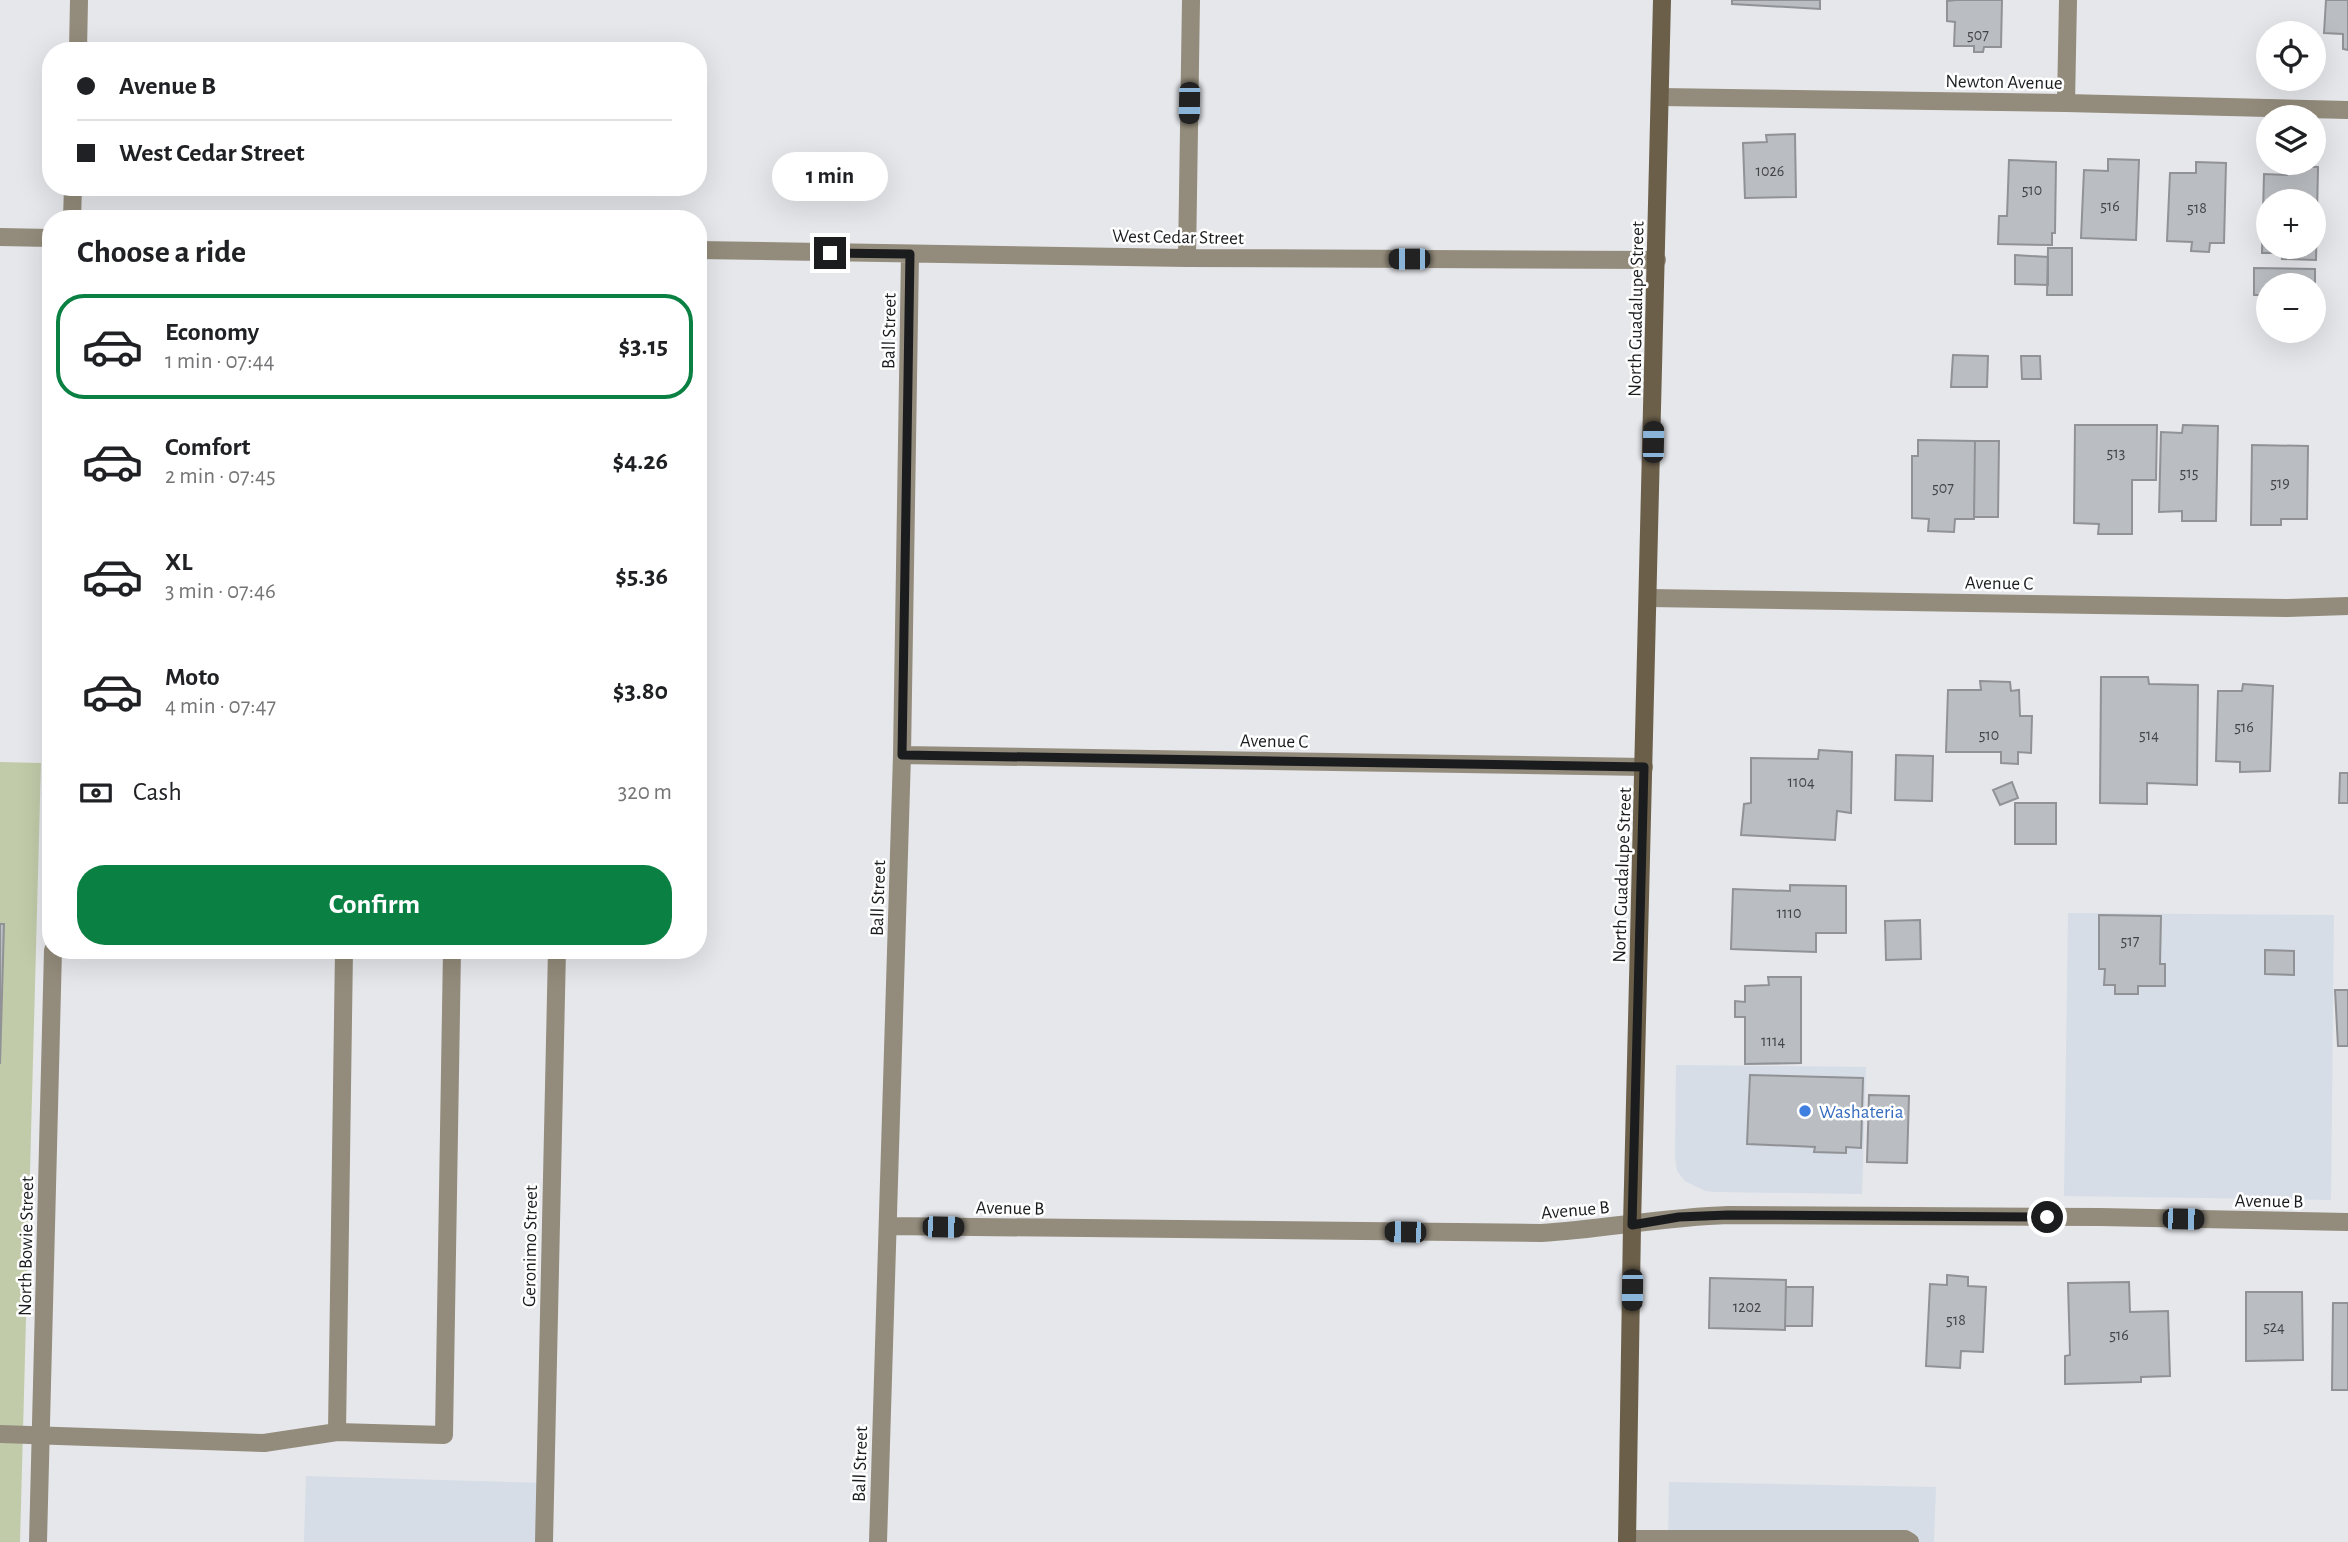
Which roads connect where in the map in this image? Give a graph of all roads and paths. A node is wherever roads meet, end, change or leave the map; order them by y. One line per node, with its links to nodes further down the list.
1 (79, 0): 5 (street)
2 (1191, 0): 13 (street)
3 (1662, 0): 6 (street, North Guadalupe Street)
4 (2068, 0): 7 (street)
5 (78, 42)
6 (1660, 97): 7 (street, Newton Avenue); 14 (street, North Guadalupe Street)
7 (2066, 103): 8 (street, Newton Avenue)
8 (2348, 110)
9 (0, 237): 10 (street)
10 (42, 238)
11 (707, 250): 12 (street, West Cedar Street)
12 (910, 254): 13 (street, West Cedar Street); 17 (street, Ball Street)
13 (1187, 258): 14 (street, West Cedar Street)
14 (1657, 260): 15 (street, North Guadalupe Street)
15 (1649, 598): 16 (street, Avenue C); 18 (street, North Guadalupe Street)
16 (2348, 606)
17 (902, 755): 18 (street, Avenue C); 25 (street, Ball Street)
18 (1644, 767): 24 (street, North Guadalupe Street)
19 (53, 959): 28 (street, North Bowie Street)
20 (344, 959): 26 (street)
21 (453, 959): 26 (street)
22 (557, 959): 31 (street, Geronimo Street)
23 (2348, 1222): 24 (street, Avenue B)
24 (1632, 1225): 25 (street, Avenue B); 29 (street, North Guadalupe Street)
25 (888, 1226): 32 (street, Ball Street)
26 (337, 1432): 28 (street)
27 (0, 1434): 28 (street)
28 (41, 1436): 30 (street, North Bowie Street)
29 (1627, 1540): 33 (street)
30 (38, 1542)
31 (544, 1542)
32 (878, 1542)
33 (1910, 1542)

